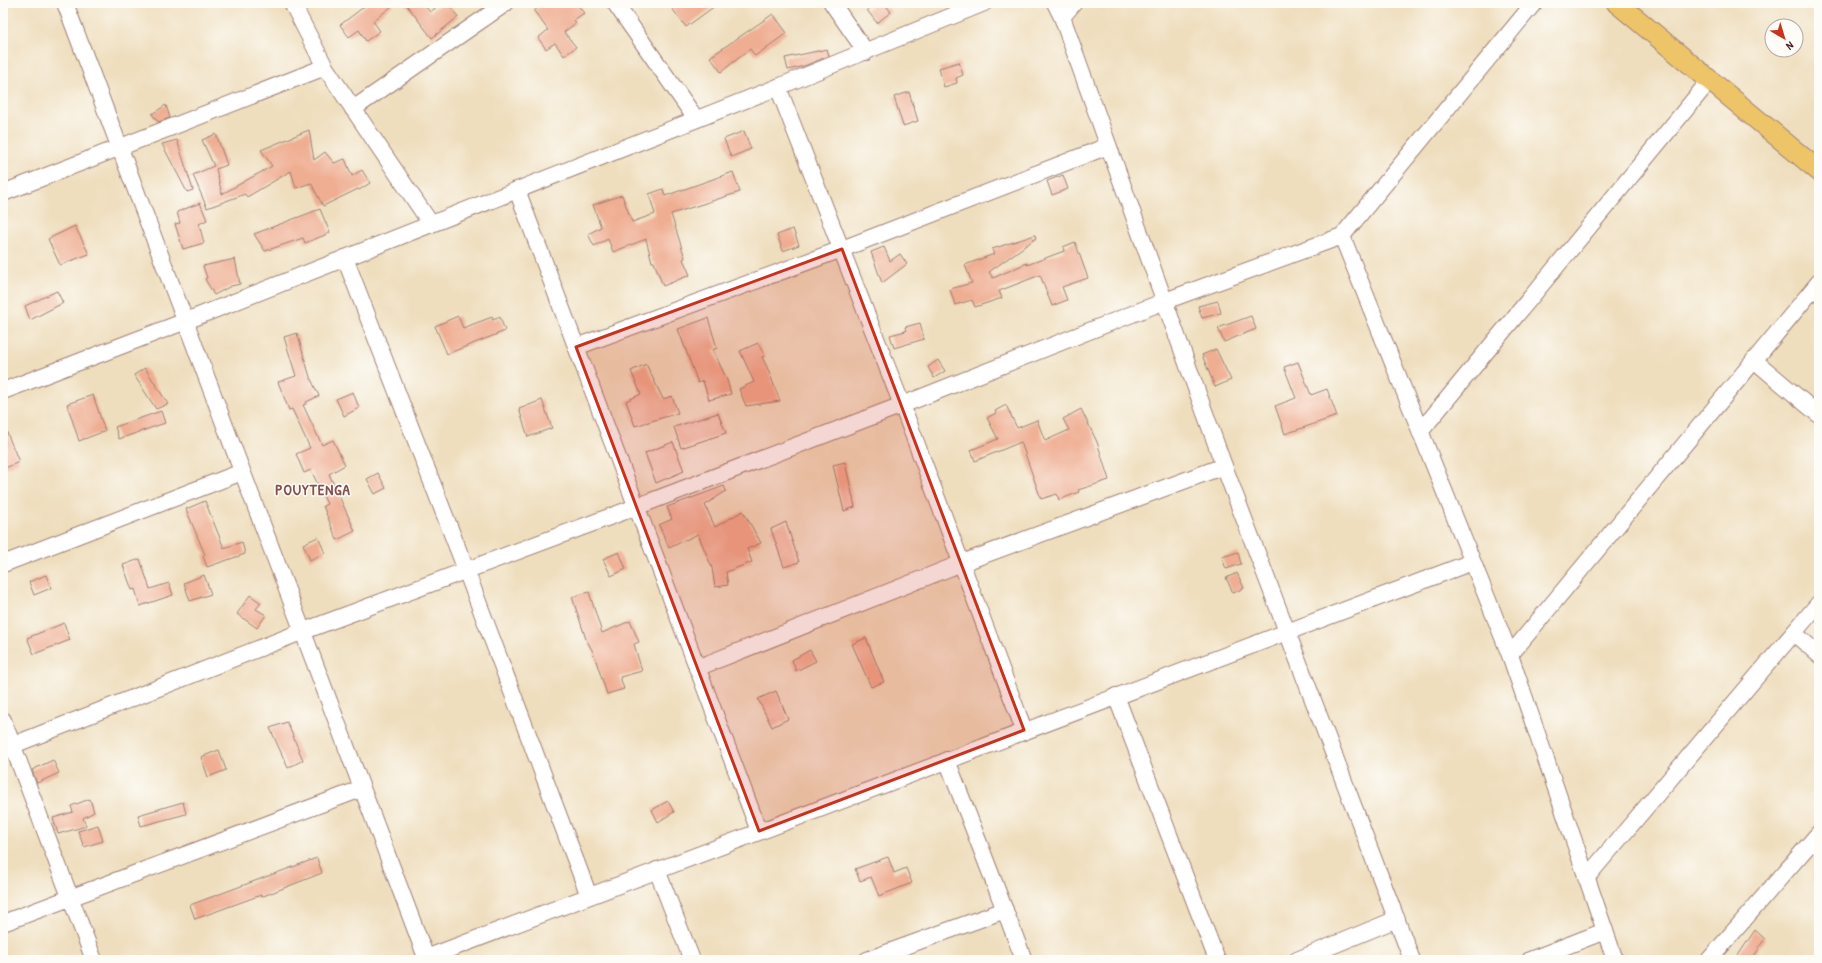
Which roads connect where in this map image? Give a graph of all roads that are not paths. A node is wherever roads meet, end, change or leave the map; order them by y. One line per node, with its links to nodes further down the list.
1 (65, 3): 19 (street)
2 (292, 3): 13 (street)
3 (506, 3): 16 (street)
4 (614, 3): 17 (street)
5 (832, 3): 12 (street)
6 (984, 3): 12 (street)
7 (1055, 3): 11 (street)
8 (1074, 3): 11 (street)
9 (1534, 3): 24 (street)
10 (1617, 3): 14 (main road)
11 (1062, 17): 18 (street)
12 (866, 52): 15 (street)
13 (325, 67): 16 (street); 19 (street)
14 (1710, 80): 20 (main road); 35 (street)
15 (778, 87): 17 (street); 25 (street)
16 (353, 109): 23 (street)
17 (696, 119): 21 (street)
18 (1108, 146): 25 (street); 28 (street)
19 (120, 148): 22 (street); 29 (street)
20 (1819, 171)
21 (517, 190): 23 (street); 30 (street)
22 (3, 193)
23 (431, 224): 26 (street)
24 (1342, 236): 28 (street); 35 (street)
25 (842, 249): 30 (street); 33 (street)
26 (345, 258): 29 (street); 42 (street)
27 (1819, 282): 31 (street)
28 (1165, 301): 33 (street); 36 (street)
29 (186, 321): 32 (street); 37 (street)
30 (576, 347): 38 (street)
31 (1754, 360): 34 (street); 47 (street)
32 (3, 391)
33 (902, 405): 38 (street); 40 (street)
34 (1819, 415)
35 (1420, 432): 39 (street)
36 (1224, 466): 40 (street); 44 (street)
37 (242, 472): 41 (street); 45 (street)
38 (636, 507): 42 (street); 49 (street)
39 (1472, 562): 44 (street); 47 (street)
40 (962, 563): 49 (street); 52 (street)
41 (3, 564)
42 (466, 570): 45 (street); 60 (street)
43 (1819, 603): 46 (street)
44 (1288, 631): 50 (street); 63 (street)
45 (301, 632): 53 (street); 55 (street)
46 (1794, 633): 48 (street); 59 (street)
47 (1510, 655): 59 (street)
48 (1819, 655)
49 (697, 668): 56 (street)
50 (1116, 696): 52 (street); 71 (street)
51 (3, 720): 53 (street)
52 (1024, 730): 54 (street)
53 (8, 747): 61 (street)
54 (947, 760): 56 (street); 62 (street)
55 (361, 789): 61 (street); 66 (street)
56 (759, 831): 58 (street)
57 (1819, 833): 76 (street)
58 (657, 870): 60 (street); 68 (street)
59 (1586, 878): 65 (street)
60 (589, 896): 66 (street)
61 (71, 898): 64 (street); 67 (street)
62 (1005, 910): 69 (street); 70 (street)
63 (1397, 919): 72 (street); 73 (street)
64 (3, 923)
65 (1605, 931): 74 (street); 75 (street)
66 (426, 959)
67 (94, 960)
68 (692, 960)
69 (867, 960)
70 (1024, 960)
71 (1216, 960)
72 (1297, 960)
73 (1412, 960)
74 (1530, 960)
75 (1615, 960)
76 (1709, 960)

